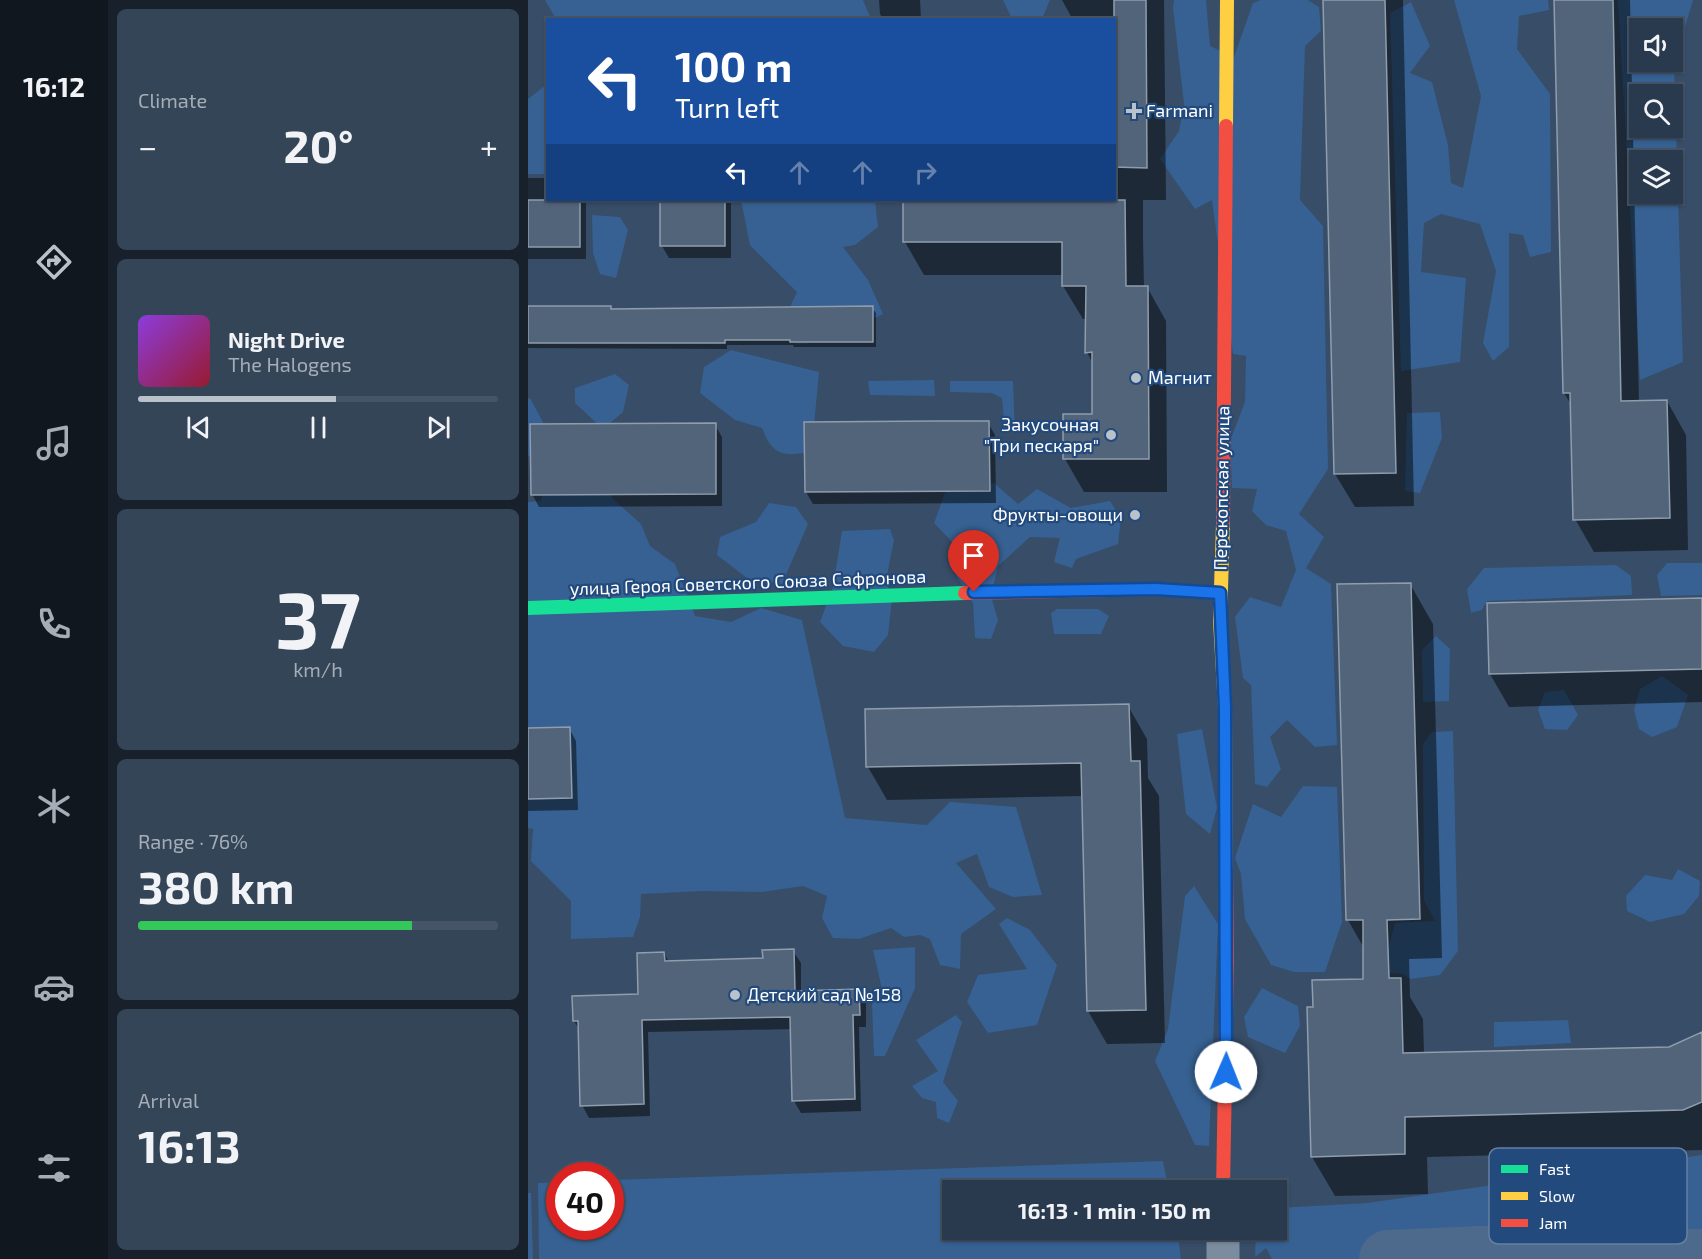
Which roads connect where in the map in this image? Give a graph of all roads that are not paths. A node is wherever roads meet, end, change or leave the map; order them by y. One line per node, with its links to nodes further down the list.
1 (1227, 0): 2 (street, Перекопская улица)
2 (1220, 593): 3 (street, улица Героя Советского Союза Сафронова); 4 (street, Перекопская улица)
3 (528, 608)
4 (1223, 1180)
5 (1223, 1240): 6 (street)
6 (1223, 1259)

